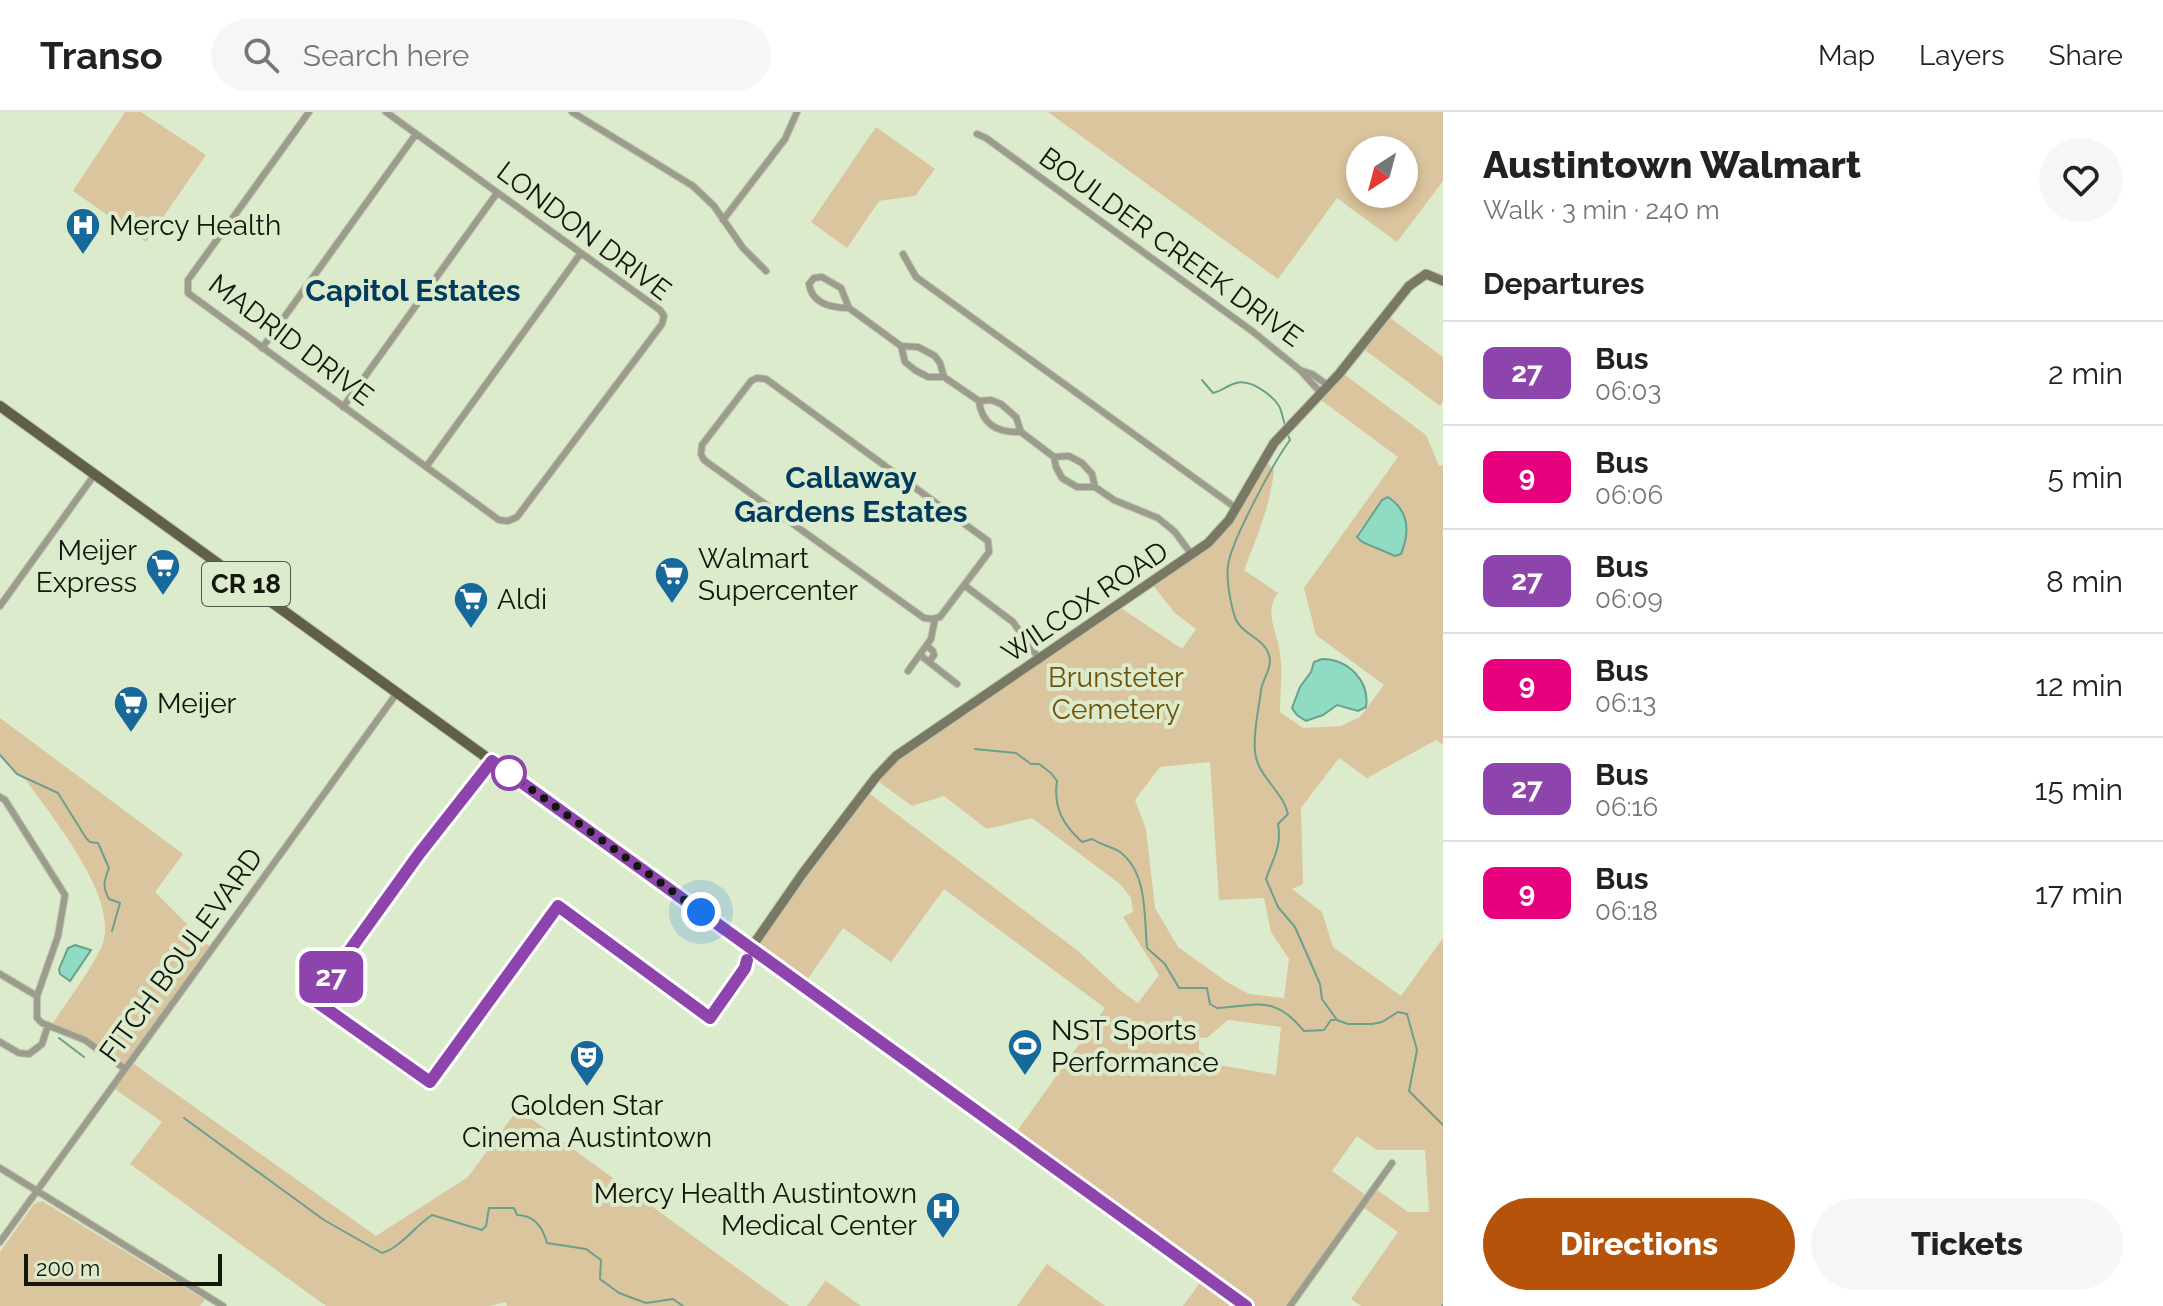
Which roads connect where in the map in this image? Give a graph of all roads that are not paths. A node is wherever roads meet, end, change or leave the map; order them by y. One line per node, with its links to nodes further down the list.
1 (309, 112): 15 (street, MADRID DRIVE)
2 (386, 112): 5 (street, LONDON DRIVE)
3 (572, 112): 8 (street)
4 (797, 112): 8 (street)
5 (416, 134): 7 (street, LONDON DRIVE); 15 (street)
6 (977, 134): 17 (street, BOULDER CREEK DRIVE)
7 (497, 193): 9 (street, LONDON DRIVE); 20 (street)
8 (723, 220): 11 (street)
9 (581, 253): 23 (street); 27 (street, LONDON DRIVE)
10 (903, 254): 26 (street)
11 (766, 271)
12 (1443, 281): 17 (street, WILCOX ROAD)
13 (849, 308): 13 (street); 14 (street)
14 (901, 346): 16 (street); 16 (street)
15 (262, 348): 20 (street, MADRID DRIVE)
16 (944, 377): 18 (street)
17 (1325, 390): 26 (street, WILCOX ROAD)
18 (979, 401): 21 (street); 21 (street)
19 (0, 406): 24 (main road, CR 18)
20 (343, 407): 23 (street, MADRID DRIVE)
21 (1021, 432): 22 (street)
22 (1054, 457): 25 (street); 25 (street)
23 (426, 467): 27 (street, MADRID DRIVE)
24 (95, 474): 30 (street); 38 (main road, CR 18)
25 (1095, 487): 28 (street)
26 (1236, 508): 28 (street, WILCOX ROAD)
27 (508, 521)
28 (1192, 555): 34 (street, WILCOX ROAD)
29 (964, 585): 31 (street); 31 (street); 34 (street)
30 (0, 606)
31 (935, 619): 32 (street)
32 (927, 646): 33 (street); 35 (street)
33 (920, 655): 35 (street); 36 (street)
34 (1040, 660): 40 (street, WILCOX ROAD)
35 (929, 662): 37 (street)
36 (908, 671)
37 (957, 684)
38 (397, 693): 40 (main road, CR 18); 45 (street, FITCH BOULEVARD)
39 (0, 797): 42 (street)
40 (751, 948): 51 (main road, CR 18)
41 (0, 974): 42 (street)
42 (37, 996): 43 (street)
43 (48, 1025): 44 (street); 45 (street)
44 (0, 1042)
45 (125, 1069): 48 (street, FITCH BOULEVARD)
46 (1392, 1163): 52 (street)
47 (0, 1168): 48 (street)
48 (37, 1191): 49 (street, FITCH BOULEVARD); 50 (street)
49 (0, 1242)
50 (223, 1306)
51 (1246, 1306)
52 (1290, 1306)

